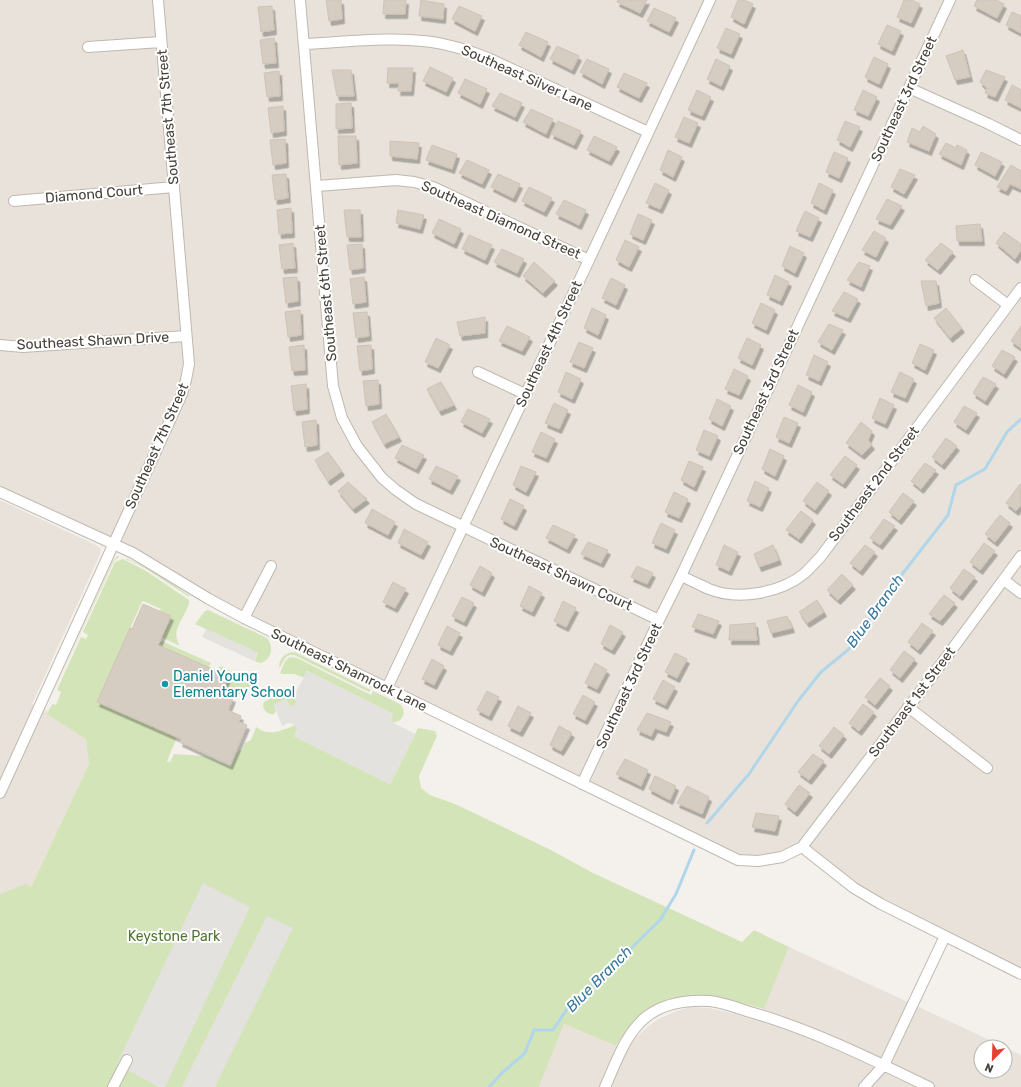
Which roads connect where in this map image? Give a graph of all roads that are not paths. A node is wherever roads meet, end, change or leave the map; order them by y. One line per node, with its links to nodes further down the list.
1 (158, 0): 5 (street, Southeast 7th Street)
2 (300, 0): 6 (street, Southeast 6th Street)
3 (710, 0): 9 (street, Southeast 4th Street)
4 (950, 0): 8 (street, Southeast 3rd Street)
5 (161, 42): 7 (street); 12 (street, Southeast 7th Street)
6 (304, 44): 9 (street, Southeast Silver Lane); 11 (street, Southeast 6th Street)
7 (88, 47)
8 (909, 88): 10 (street); 27 (street, Southeast 3rd Street)
9 (648, 132): 14 (street, Southeast 4th Street)
10 (1021, 140)
11 (317, 186): 14 (street, Southeast Diamond Street); 23 (street, Southeast 6th Street)
12 (174, 187): 13 (street, Diamond Court); 18 (street, Southeast 7th Street)
13 (14, 201)
14 (589, 260): 21 (street, Southeast 4th Street)
15 (975, 280): 17 (street)
16 (1021, 288): 17 (street, Southeast 2nd Street)
17 (1008, 306): 27 (street, Southeast 2nd Street)
18 (186, 336): 19 (street, Southeast Shawn Drive); 24 (street, Southeast 7th Street)
19 (0, 345)
20 (478, 372): 21 (street)
21 (525, 394): 23 (street, Southeast 4th Street)
22 (0, 492): 24 (street, Southeast Shamrock Lane)
23 (464, 527): 31 (street, Southeast Shawn Court); 32 (street, Southeast 4th Street)
24 (113, 545): 30 (street, Southeast Shamrock Lane); 36 (street, Southeast 7th Street)
25 (1021, 556): 28 (street, Southeast 1st Street)
26 (271, 566): 30 (street)
27 (681, 576): 31 (street, Southeast 3rd Street)
28 (1004, 580): 29 (street); 33 (street, Southeast 1st Street)
29 (1021, 593)
30 (244, 618): 32 (street, Southeast Shamrock Lane)
31 (659, 620): 35 (street, Southeast 3rd Street)
32 (387, 688): 35 (street, Southeast Shamrock Lane)
33 (908, 707): 34 (street); 37 (street, Southeast 1st Street)
34 (987, 768)
35 (582, 784): 37 (street, Southeast Shamrock Lane)
36 (0, 793)
37 (802, 847): 38 (street)
38 (945, 936): 39 (street); 41 (street)
39 (1021, 974)
40 (127, 1060): 42 (street)
41 (884, 1065): 43 (street); 44 (street); 45 (street)
42 (113, 1087)
43 (605, 1087)
44 (864, 1087)
45 (929, 1087)

